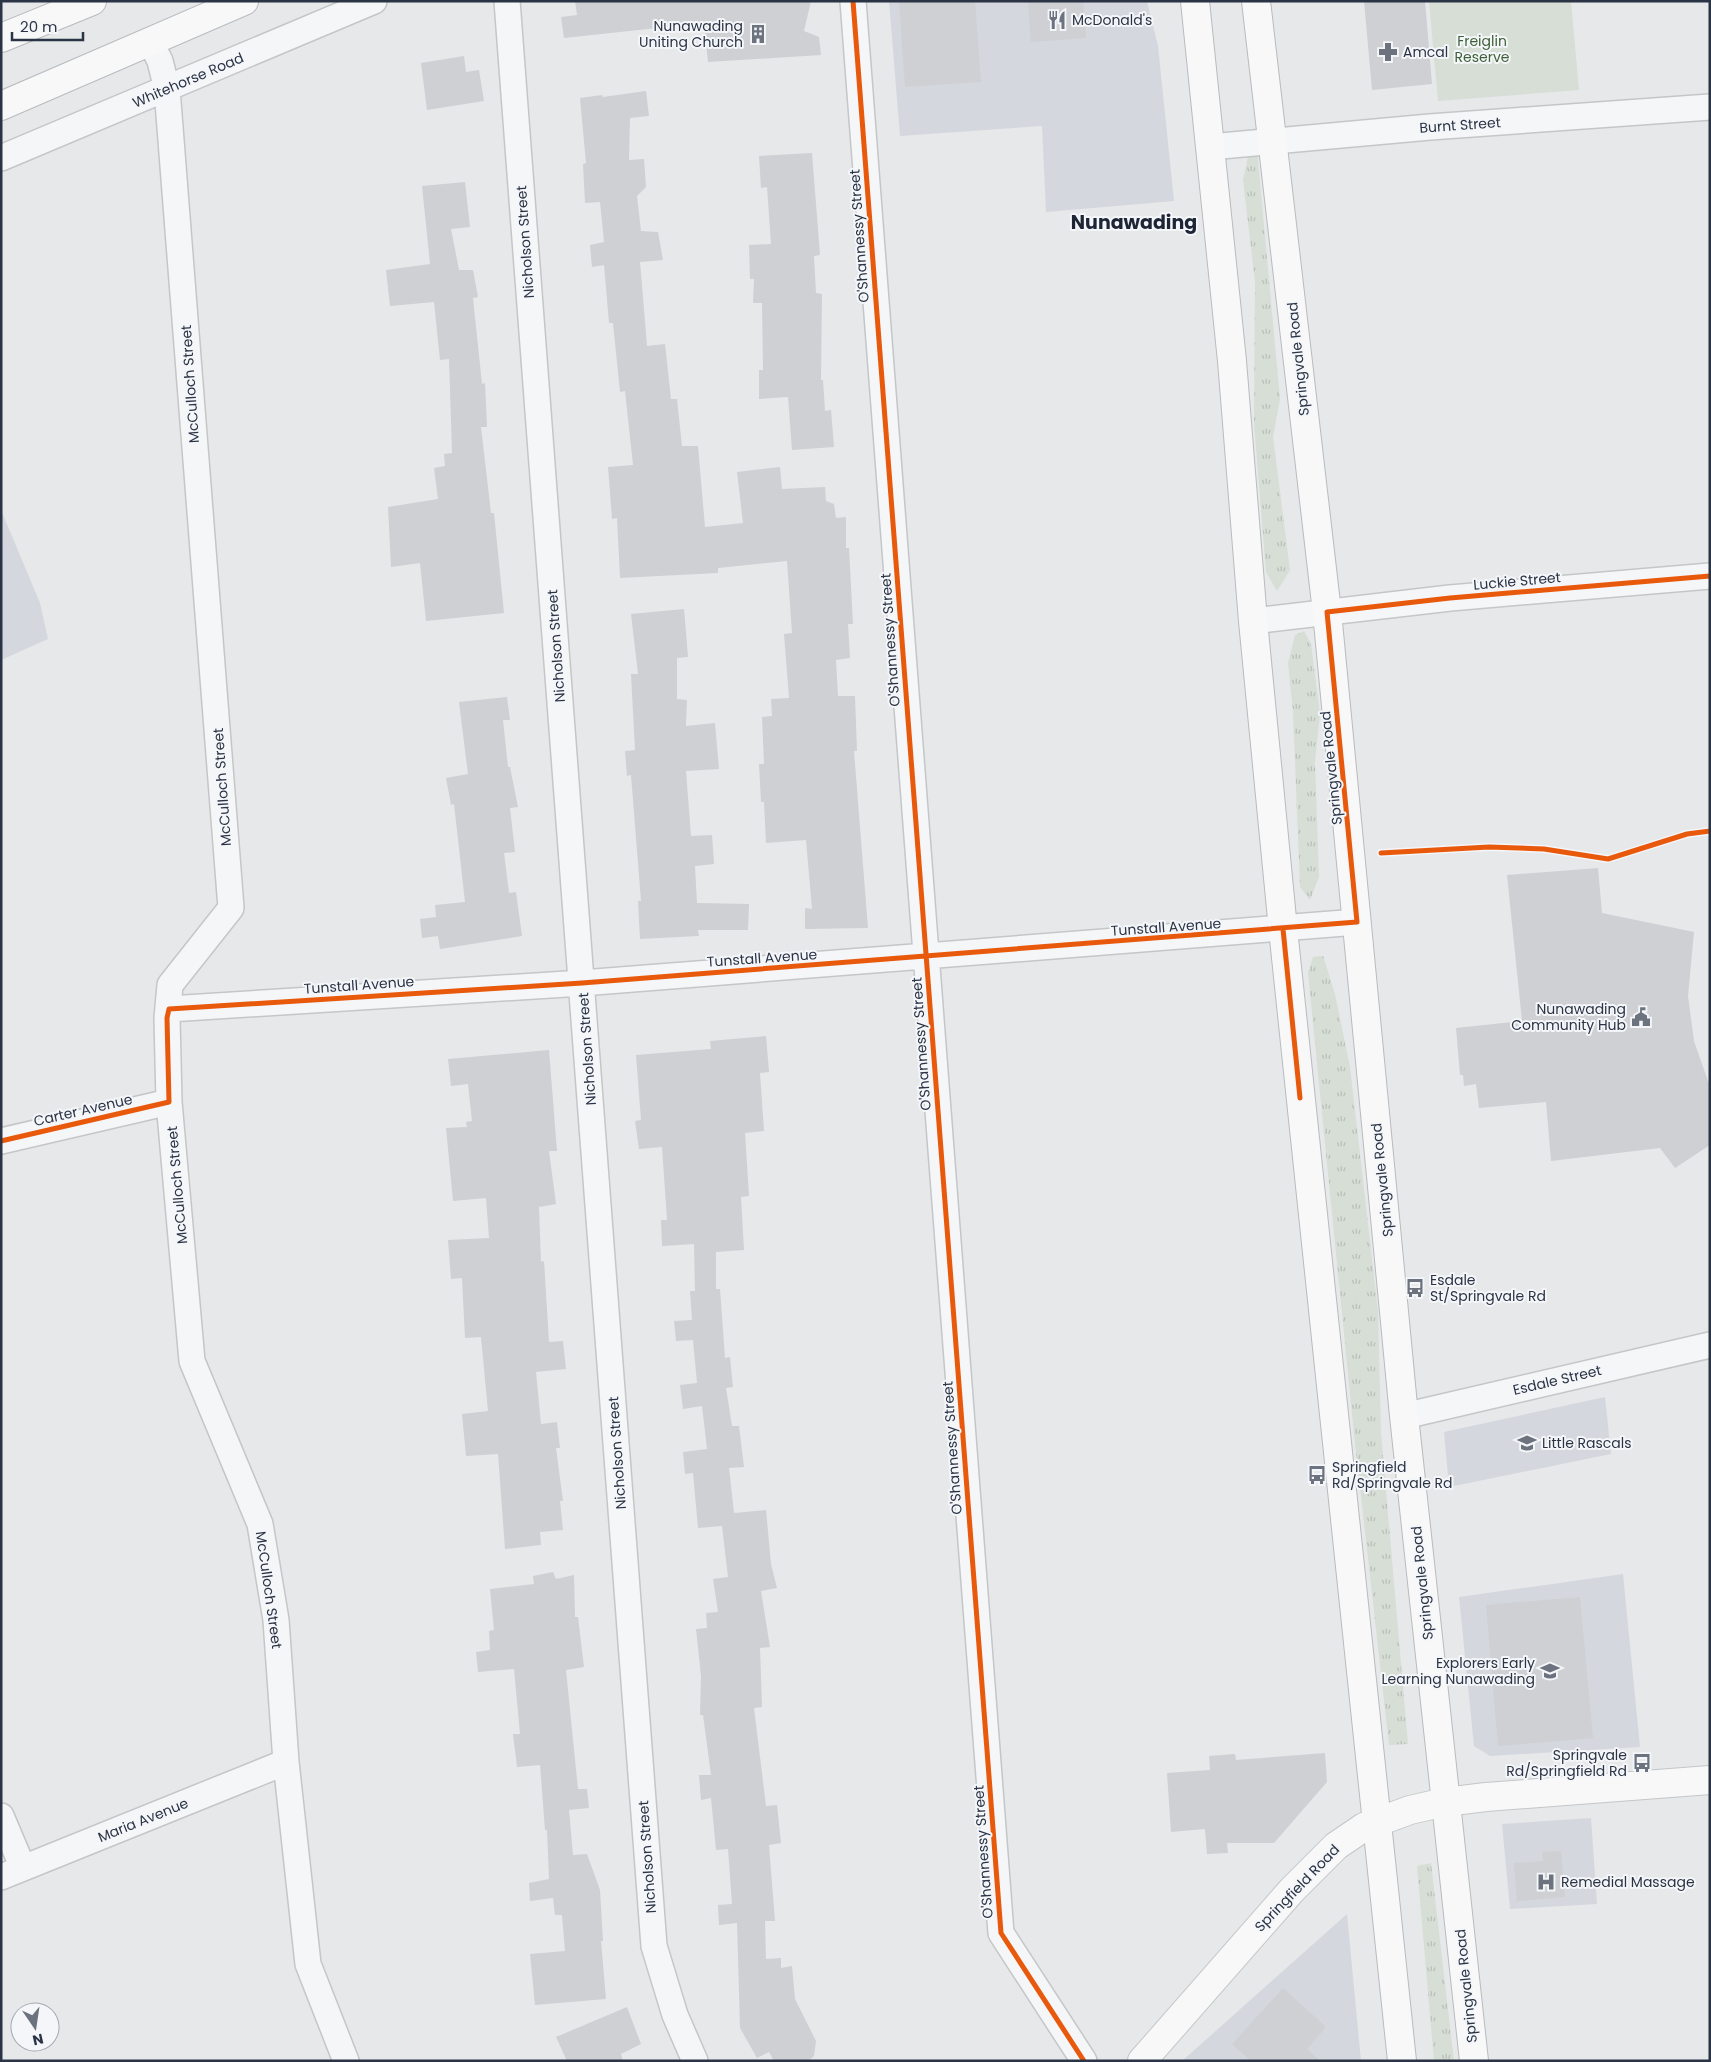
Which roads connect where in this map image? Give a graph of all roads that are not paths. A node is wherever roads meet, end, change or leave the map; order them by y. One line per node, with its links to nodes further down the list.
1 (92, 1): 8 (main road)
2 (244, 1): 9 (main road)
3 (374, 1): 10 (street, Whitehorse Road)
4 (507, 1): 22 (street, Nicholson Street)
5 (853, 1): 21 (street, O'Shannessy Street)
6 (1195, 1): 14 (main road)
7 (1256, 1): 13 (main road, Springvale Road)
8 (1, 38)
9 (151, 43): 10 (street, McCulloch Street); 11 (main road)
10 (167, 89): 15 (street, Whitehorse Road); 23 (street, McCulloch Street)
11 (1, 106)
12 (1710, 107): 13 (street, Burnt Street)
13 (1272, 140): 14 (street, Burnt Street); 17 (main road, Springvale Road)
14 (1210, 147): 18 (main road)
15 (1, 158)
16 (1710, 576): 17 (street, Luckie Street)
17 (1327, 612): 18 (street, Luckie Street); 19 (main road, Springvale Road)
18 (1253, 622): 20 (main road)
19 (1357, 922): 20 (street, Tunstall Avenue); 27 (main road, Springvale Road)
20 (1282, 929): 21 (street, Tunstall Avenue); 32 (main road)
21 (926, 956): 22 (street, Tunstall Avenue); 36 (street, O'Shannessy Street)
22 (582, 983): 23 (street, Tunstall Avenue); 35 (street, Nicholson Street)
23 (169, 1010): 24 (street, McCulloch Street)
24 (169, 1102): 25 (street, Carter Avenue); 28 (street, McCulloch Street)
25 (1, 1141)
26 (1710, 1344): 27 (street, Esdale Street)
27 (1404, 1416): 30 (main road, Springvale Road)
28 (286, 1762): 33 (street, Maria Avenue); 34 (street, McCulloch Street)
29 (1710, 1780): 30 (main road, Springfield Road)
30 (1446, 1802): 32 (main road, Springfield Road); 39 (main road, Springvale Road)
31 (1, 1816): 33 (street)
32 (1377, 1822): 37 (main road, Springfield Road); 38 (main road)
33 (12, 1873)
34 (346, 2061)
35 (695, 2061)
36 (1084, 2061)
37 (1142, 2061)
38 (1402, 2061)
39 (1474, 2061)

